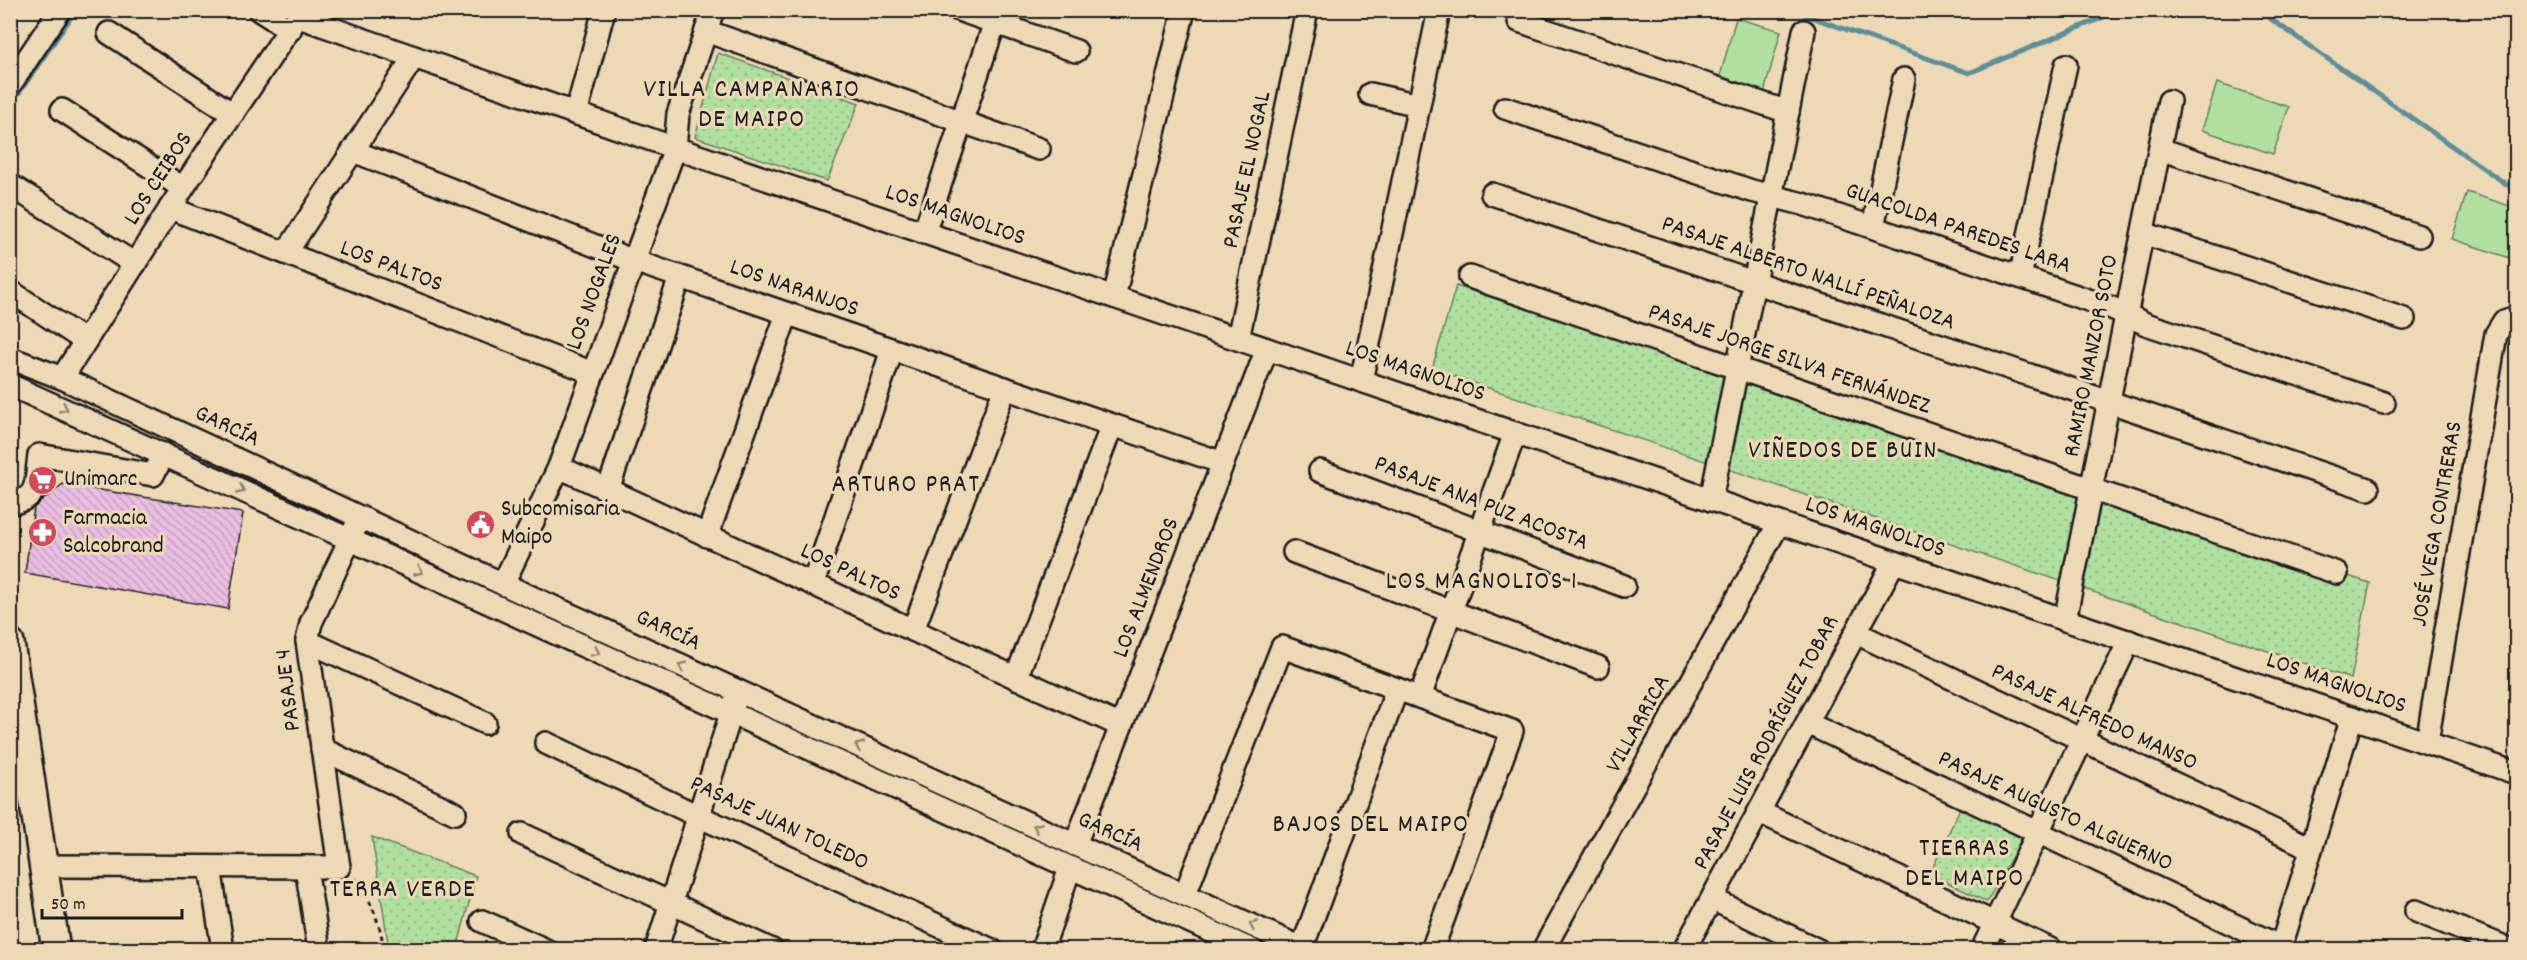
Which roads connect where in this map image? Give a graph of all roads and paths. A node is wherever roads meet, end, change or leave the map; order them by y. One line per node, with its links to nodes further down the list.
1 (259, 10): 10 (street, LOS MAGNOLIOS)
2 (604, 10): 27 (street)
3 (713, 10): 12 (street, LOS NOGALES)
4 (959, 10): 9 (street)
5 (1184, 10): 50 (street)
6 (1307, 10): 55 (street, PASAJE EL NOGAL)
7 (52, 14): 19 (street)
8 (1438, 15): 22 (street)
9 (997, 17): 15 (street); 28 (street)
10 (297, 19): 16 (street, LOS MAGNOLIOS); 26 (street, LOS CEIBOS)
11 (1519, 21): 25 (street)
12 (706, 31): 28 (street); 29 (street, LOS NOGALES)
13 (1803, 31): 25 (street)
14 (109, 33): 26 (street)
15 (1076, 51)
16 (414, 57): 27 (street, LOS MAGNOLIOS); 32 (street)
17 (2066, 66): 47 (street)
18 (1904, 79): 38 (street)
19 (10, 85)
20 (1370, 94): 22 (street)
21 (2169, 102): 31 (street, RAMIRO MANZOR SOTO)
22 (1419, 105): 63 (street)
23 (1505, 108): 36 (street, GUACOLDA PAREDES LARA)
24 (62, 110): 34 (street)
25 (1788, 112): 36 (street)
26 (232, 114): 34 (street, LOS CEIBOS)
27 (576, 114): 29 (street, LOS MAGNOLIOS)
28 (961, 121): 30 (street); 39 (street)
29 (675, 148): 39 (street, LOS MAGNOLIOS); 43 (street, LOS NOGALES)
30 (1039, 149)
31 (2160, 149): 40 (street, RAMIRO MANZOR SOTO); 41 (street)
32 (353, 151): 42 (street); 43 (street, LOS NARANJOS)
33 (10, 185): 44 (street)
34 (183, 188): 37 (street, LOS CEIBOS)
35 (1492, 194): 48 (street, PASAJE ALBERTO NALLÍ PEÑALOZA)
36 (1771, 195): 38 (street, GUACOLDA PAREDES LARA); 48 (street)
37 (171, 208): 42 (street, LOS PALTOS); 44 (street, LOS CEIBOS)
38 (1874, 227): 47 (street, GUACOLDA PAREDES LARA)
39 (924, 233): 50 (street, LOS MAGNOLIOS)
40 (2143, 233): 52 (street, RAMIRO MANZOR SOTO); 54 (street)
41 (2419, 236)
42 (286, 253): 61 (street, LOS PALTOS)
43 (634, 261): 45 (street, LOS NARANJOS); 61 (street, LOS NOGALES)
44 (135, 264): 56 (street, LOS CEIBOS)
45 (680, 277): 51 (street, LOS NARANJOS); 75 (street)
46 (1470, 277): 60 (street, PASAJE JORGE SILVA FERNÁNDEZ)
47 (2020, 277): 52 (street, GUACOLDA PAREDES LARA)
48 (1754, 283): 60 (street); 66 (street, PASAJE ALBERTO NALLÍ PEÑALOZA)
49 (10, 291): 56 (street)
50 (1114, 297): 55 (street, LOS MAGNOLIOS)
51 (787, 314): 58 (street, LOS NARANJOS); 82 (street)
52 (2126, 315): 66 (street, RAMIRO MANZOR SOTO); 67 (street, GUACOLDA PAREDES LARA)
53 (2512, 317): 108 (street, JOSÉ VEGA CONTRERAS)
54 (2404, 319)
55 (1238, 339): 57 (street, LOS MAGNOLIOS)
56 (85, 341): 62 (street, LOS CEIBOS)
57 (1267, 349): 63 (street, LOS MAGNOLIOS); 71 (street, LOS ALMENDROS)
58 (892, 350): 65 (street, LOS NARANJOS); 88 (street)
59 (10, 358): 62 (street, GARCÍA)
60 (1737, 369): 76 (street, PASAJE JORGE SILVA FERNÁNDEZ); 77 (street)
61 (593, 373): 72 (street, LOS NOGALES)
62 (62, 378): 79 (street, GARCÍA)
63 (1361, 381): 69 (street, LOS MAGNOLIOS)
64 (10, 385): 70 (street, GARCÍA, one-way to 70)
65 (1005, 388): 68 (street, LOS NARANJOS); 92 (street)
66 (2109, 403): 74 (street, PASAJE ALBERTO NALLÍ PEÑALOZA); 76 (street, RAMIRO MANZOR SOTO)
67 (2384, 403)
68 (1112, 425): 71 (street, LOS NARANJOS); 98 (street)
69 (1515, 433): 77 (street, LOS MAGNOLIOS); 81 (street)
70 (164, 454): 78 (street); 83 (street, GARCÍA, one-way to 83)
71 (1223, 463): 106 (street, LOS ALMENDROS)
72 (559, 467): 75 (street, LOS PALTOS); 87 (street, LOS NOGALES)
73 (1320, 471): 81 (street, PASAJE ANA PUZ ACOSTA)
74 (2368, 489)
75 (608, 490): 82 (street, LOS PALTOS)
76 (2091, 490): 86 (street, PASAJE JORGE SILVA FERNÁNDEZ); 91 (street, RAMIRO MANZOR SOTO)
77 (1711, 500): 80 (street, LOS MAGNOLIOS)
78 (10, 504)
79 (360, 517): 83 (street, PASAJE 4); 87 (street, GARCÍA)
80 (1779, 523): 85 (street, LOS MAGNOLIOS); 143 (street, VILLARRICA)
81 (1480, 531): 89 (street, PASAJE ANA PUZ ACOSTA); 90 (street)
82 (707, 536): 88 (street, LOS PALTOS)
83 (350, 539): 94 (street, PASAJE 4); 102 (street, GARCÍA, one-way to 102)
84 (1294, 552): 90 (street)
85 (1894, 562): 91 (street, LOS MAGNOLIOS); 93 (street, PASAJE LUIS RODRÍGUEZ TOBAR)
86 (2337, 573)
87 (503, 584): 100 (street, GARCÍA, one-way to 87)
88 (813, 584): 92 (street, LOS PALTOS)
89 (1624, 586)
90 (1451, 611): 97 (street); 101 (street)
91 (2065, 620): 95 (street, LOS MAGNOLIOS)
92 (913, 630): 98 (street, LOS PALTOS)
93 (1856, 633): 105 (street, PASAJE LUIS RODRÍGUEZ TOBAR); 107 (street, PASAJE ALFREDO MANSO)
94 (308, 641): 104 (street); 110 (street, PASAJE 4)
95 (2129, 641): 103 (street, LOS MAGNOLIOS); 107 (street)
96 (10, 643): 119 (main road)
97 (1599, 667)
98 (1016, 678): 106 (street, LOS PALTOS)
99 (1397, 689): 101 (street); 124 (street); 131 (street)
100 (738, 691): 102 (street); 117 (street, GARCÍA, one-way to 100)
101 (1420, 697): 142 (street)
102 (731, 713): 114 (street); 123 (street, GARCÍA)
103 (2352, 717): 108 (street, LOS MAGNOLIOS); 118 (street)
104 (485, 723)
105 (1807, 723): 112 (street, PASAJE LUIS RODRÍGUEZ TOBAR); 115 (street, PASAJE AUGUSTO ALGUERNO)
106 (1121, 726): 117 (street, LOS ALMENDROS)
107 (2082, 741): 115 (street); 118 (street, PASAJE ALFREDO MANSO)
108 (2427, 742): 111 (street, LOS MAGNOLIOS)
109 (546, 743): 114 (street, PASAJE JUAN TOLEDO)
110 (322, 749): 113 (street); 122 (street, PASAJE 4)
111 (2517, 773)
112 (1759, 812): 125 (street, PASAJE LUIS RODRÍGUEZ TOBAR); 129 (street)
113 (455, 813)
114 (698, 816): 126 (street); 139 (street, PASAJE JUAN TOLEDO)
115 (2038, 832): 129 (street); 130 (street, PASAJE AUGUSTO ALGUERNO)
116 (522, 834): 126 (street)
117 (1075, 845): 124 (street, GARCÍA)
118 (2311, 848): 130 (street)
119 (44, 866): 120 (street); 132 (main road)
120 (210, 867): 121 (street); 133 (street)
121 (306, 867): 122 (street); 134 (street)
122 (339, 867): 135 (path)
123 (1070, 868): 140 (street); 141 (street, GARCÍA)
124 (1185, 894): 131 (street, GARCÍA, one-way to 124)
125 (1712, 899): 144 (street, PASAJE LUIS RODRÍGUEZ TOBAR); 145 (street)
126 (671, 903): 137 (street); 138 (street)
127 (2416, 911): 148 (street)
128 (482, 921): 136 (street)
129 (1995, 923): 146 (street); 147 (street)
130 (2280, 948)
131 (1304, 949)
132 (56, 950)
133 (223, 950)
134 (319, 950)
135 (384, 950)
136 (546, 950)
137 (656, 950)
138 (772, 950)
139 (992, 950)
140 (1042, 950)
141 (1252, 950)
142 (1432, 950)
143 (1543, 950)
144 (1684, 950)
145 (1818, 950)
146 (1982, 950)
147 (2052, 950)
148 (2512, 950)

